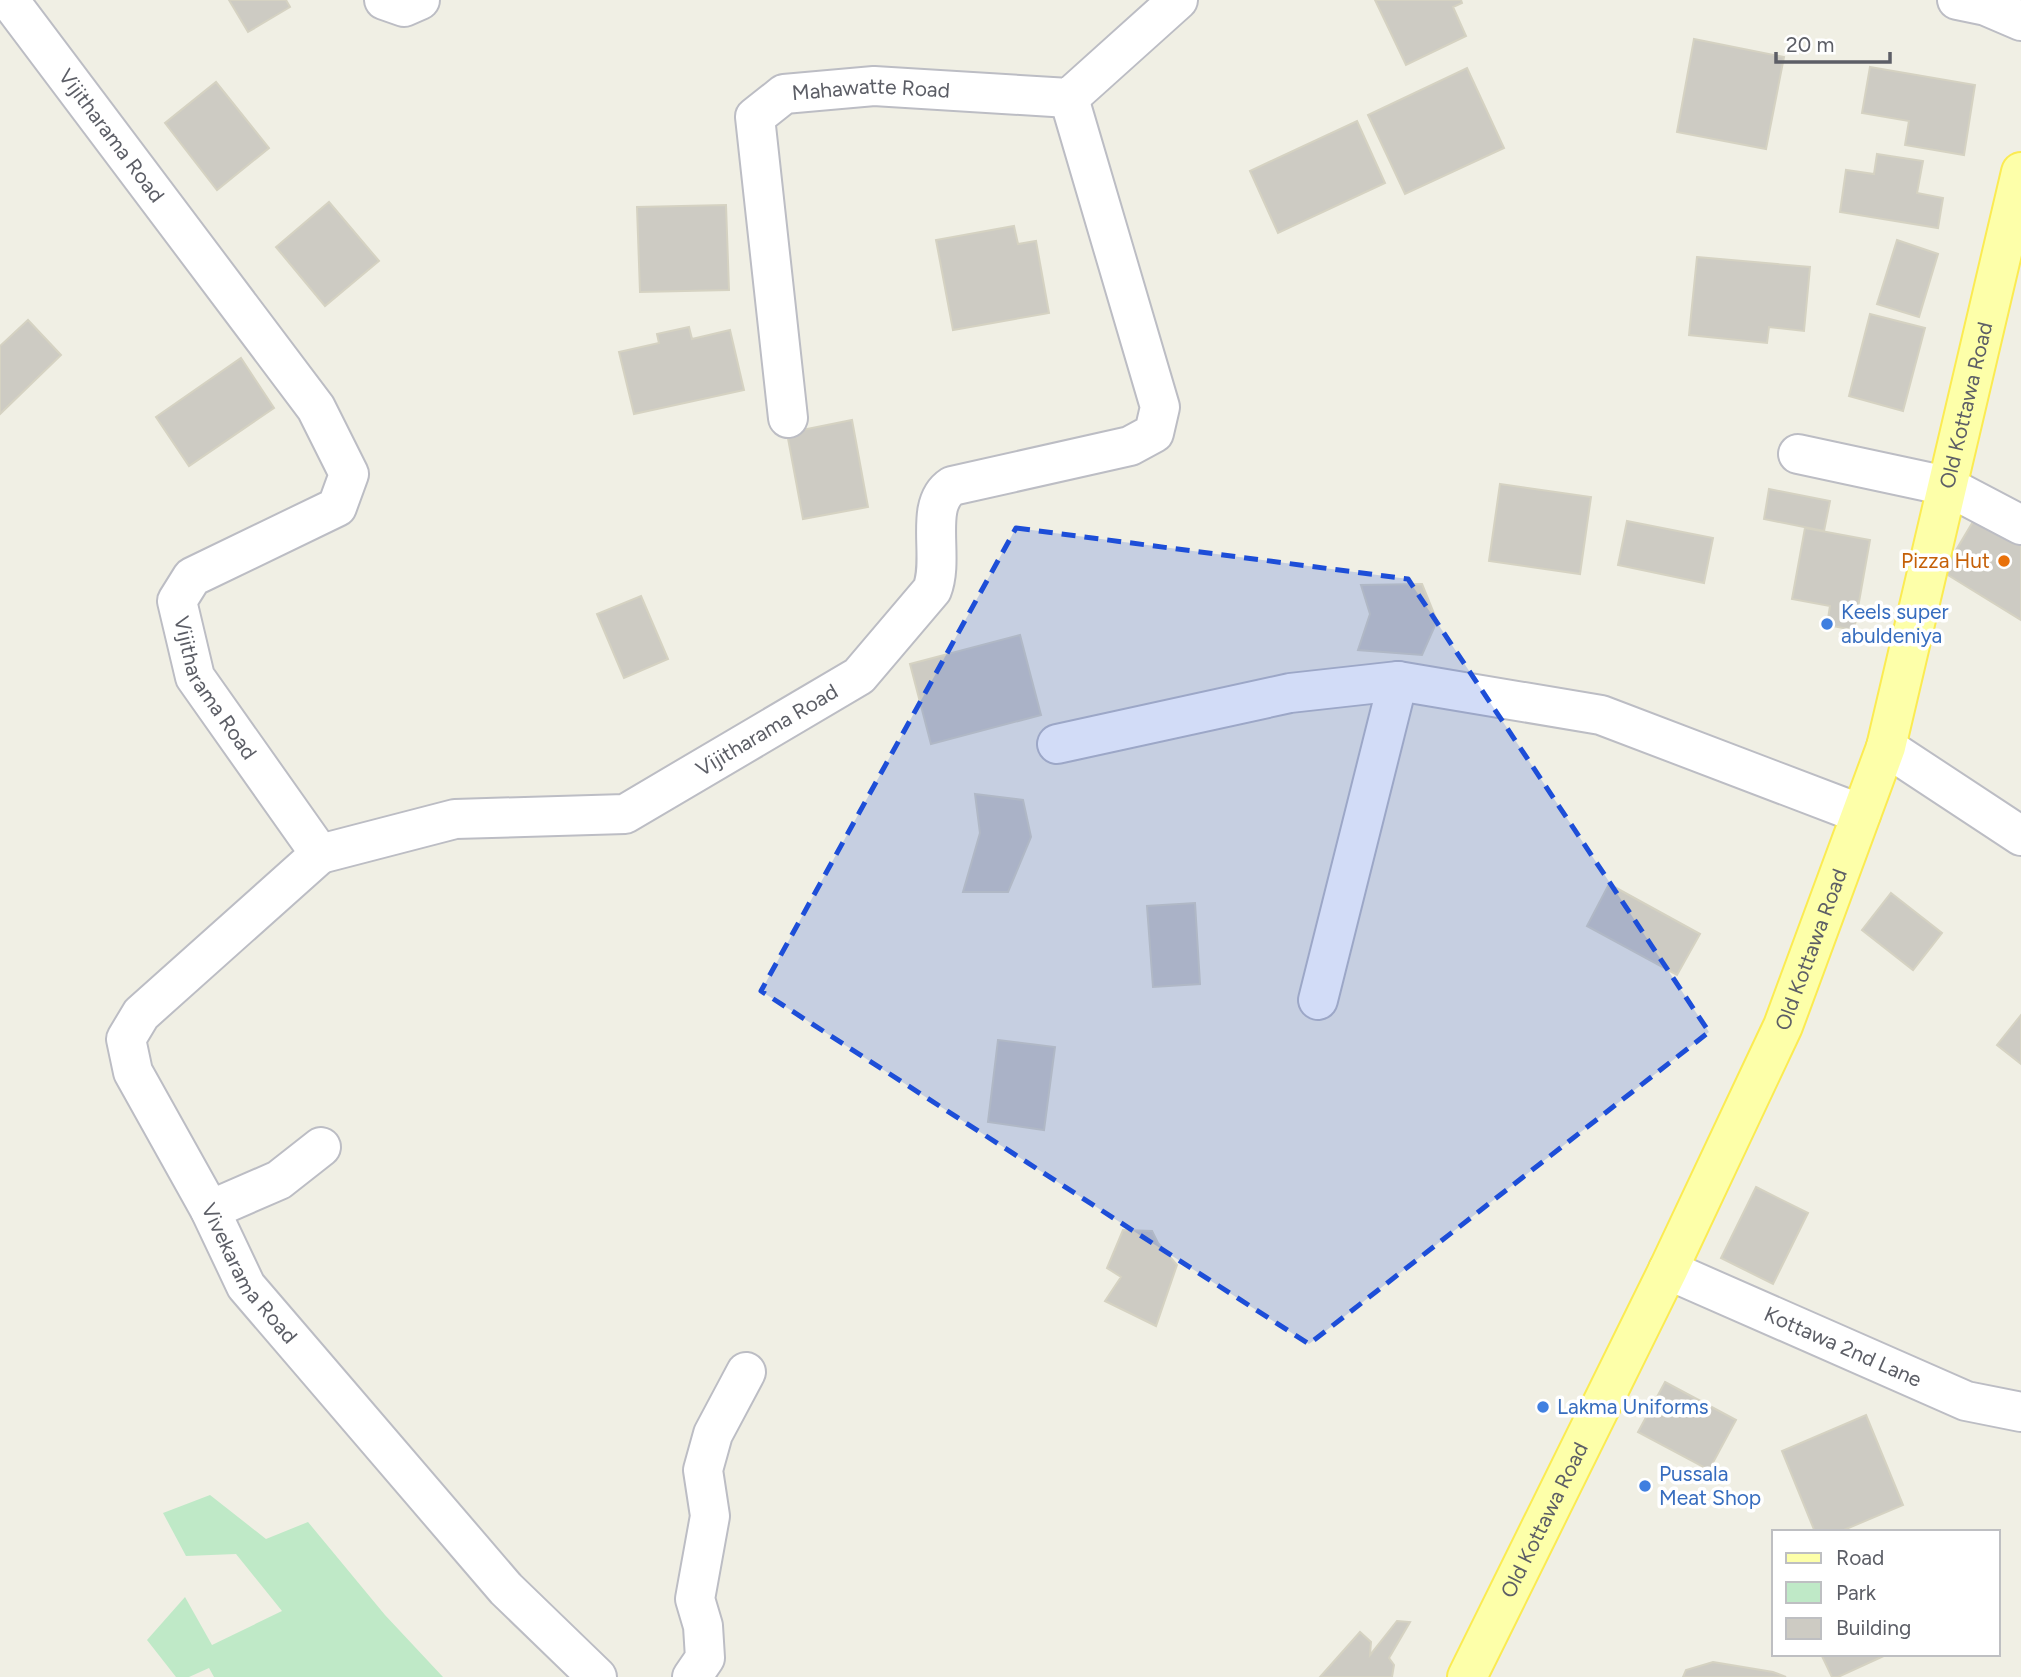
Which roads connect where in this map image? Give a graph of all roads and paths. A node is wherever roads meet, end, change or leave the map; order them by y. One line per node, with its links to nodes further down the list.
1 (9, 0): 18 (street, Vijitharama Road)
2 (384, 0): 3 (street)
3 (420, 0)
4 (1178, 0): 7 (street)
5 (1957, 0): 6 (street)
6 (2021, 21)
7 (1069, 98): 9 (street, Mahawatte Road); 18 (street, Vijitharama Road)
8 (2021, 172): 11 (main road, Old Kottawa Road)
9 (788, 418)
10 (1798, 454): 11 (street)
11 (1947, 486): 12 (street); 15 (main road, Old Kottawa Road)
12 (2021, 525)
13 (1398, 681): 14 (street); 16 (street); 19 (street)
14 (1057, 744)
15 (1886, 747): 16 (main road, Old Kottawa Road); 17 (street)
16 (1861, 814): 22 (main road, Old Kottawa Road)
17 (2021, 836)
18 (320, 854): 21 (street, Vivekarama Road)
19 (1318, 1000)
20 (321, 1147): 21 (street)
21 (210, 1210): 25 (street, Vivekarama Road)
22 (1668, 1270): 24 (street, Kottawa 2nd Lane); 27 (main road, Old Kottawa Road)
23 (746, 1372): 26 (street)
24 (2021, 1412)
25 (597, 1677)
26 (692, 1677)
27 (1467, 1677)

